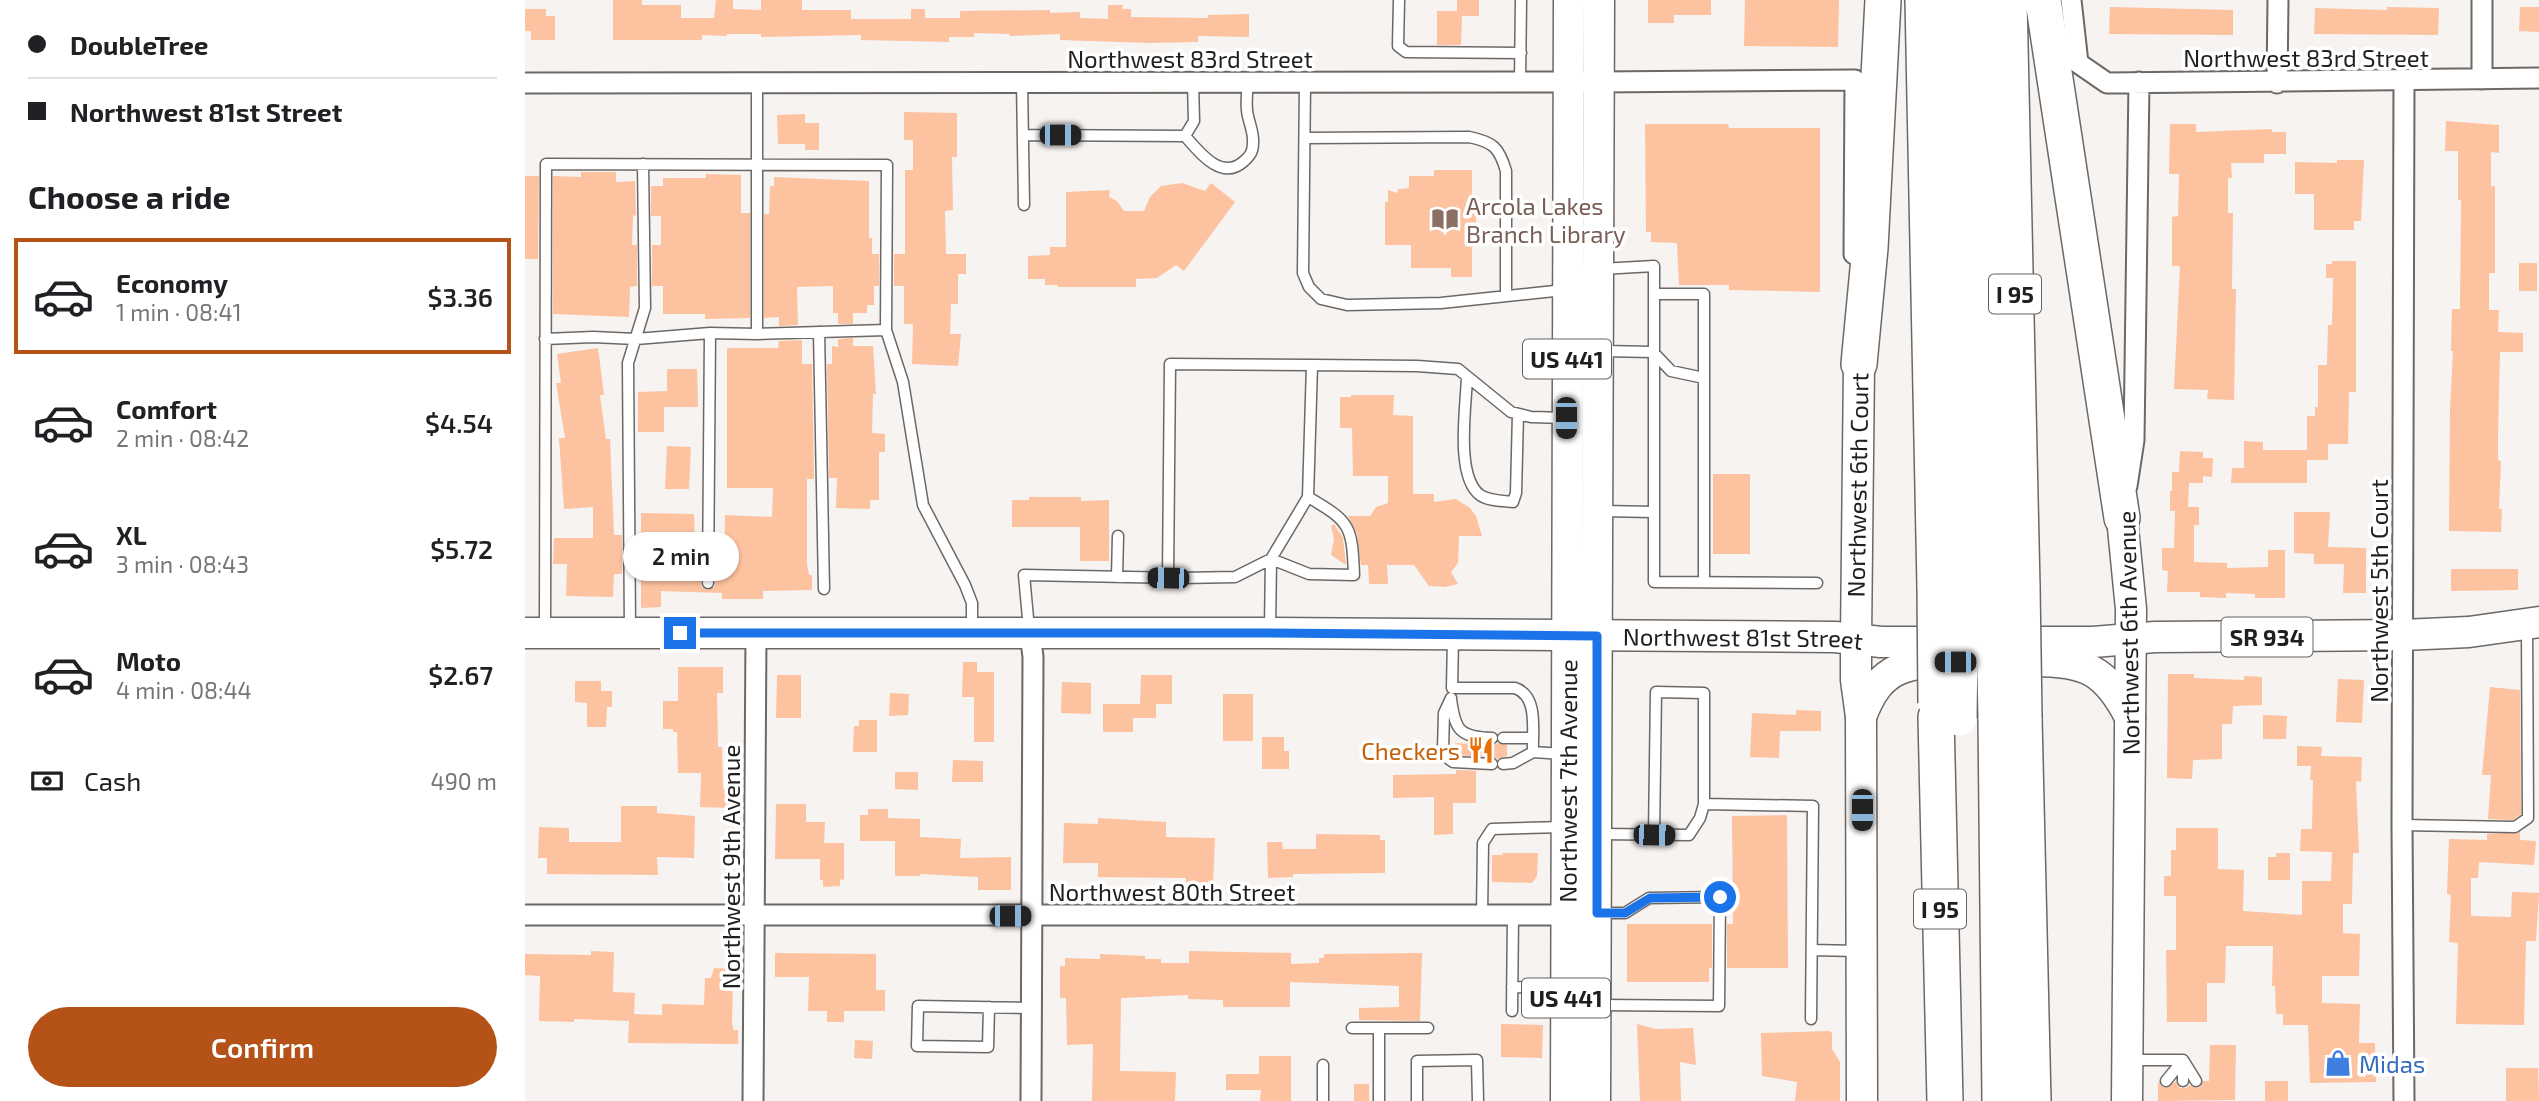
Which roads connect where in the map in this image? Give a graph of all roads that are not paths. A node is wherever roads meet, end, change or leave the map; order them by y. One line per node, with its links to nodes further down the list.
1 (1399, 0): 14 (lane)
2 (1521, 0): 14 (lane)
3 (1569, 0): 25 (main road, Northwest 7th Avenue / US 441)
4 (1599, 0): 26 (main road, Northwest 7th Avenue / US 441)
5 (1883, 0): 48 (highway)
6 (1923, 0): 65 (highway, I 95)
7 (1950, 0): 65 (highway)
8 (1981, 0): 65 (highway)
9 (2009, 0): 65 (highway, I 95)
10 (2043, 0): 57 (highway)
11 (2071, 0): 27 (street, Northwest 83rd Street)
12 (2278, 0): 29 (street)
13 (2482, 0): 17 (street)
14 (1521, 52): 24 (lane)
15 (2539, 78): 17 (street, Northwest 83rd Street)
16 (1855, 79): 26 (street, Northwest 83rd Street); 48 (street, Northwest 6th Court)
17 (2482, 79): 18 (street, Northwest 83rd Street)
18 (2404, 81): 29 (street, Northwest 83rd Street); 76 (street, Northwest 5th Court)
19 (757, 82): 20 (street, Northwest 83rd Street); 28 (street, Northwest 83rd Street); 34 (lane)
20 (1023, 82): 21 (street, Northwest 83rd Street); 30 (lane)
21 (1193, 82): 22 (street, Northwest 83rd Street); 31 (lane)
22 (1248, 82): 23 (street, Northwest 83rd Street); 31 (lane)
23 (1305, 82): 24 (street, Northwest 83rd Street); 32 (lane)
24 (1520, 82): 25 (street, Northwest 83rd Street)
25 (1569, 82): 26 (street, Northwest 83rd Street); 37 (main road, Northwest 7th Avenue / US 441)
26 (1599, 82): 36 (main road, Northwest 7th Avenue / US 441)
27 (2139, 82): 29 (street, Northwest 83rd Street); 57 (street, Northwest 6th Avenue)
28 (525, 83)
29 (2277, 83)
30 (1023, 135): 31 (lane); 35 (lane)
31 (1185, 136)
32 (1305, 138): 39 (lane); 39 (lane)
33 (643, 164): 34 (lane); 44 (lane); 45 (lane)
34 (755, 166): 40 (lane); 43 (lane)
35 (1024, 205)
36 (1598, 269): 38 (lane); 46 (main road, Northwest 7th Avenue / US 441)
37 (1568, 289): 39 (lane); 53 (main road, Northwest 7th Avenue / US 441)
38 (1654, 293): 47 (lane); 51 (lane)
39 (1506, 294)
40 (886, 330): 41 (lane); 71 (lane)
41 (819, 332): 43 (lane); 66 (lane)
42 (710, 333): 43 (lane); 45 (lane); 63 (lane)
43 (757, 334)
44 (545, 339): 45 (lane); 68 (lane)
45 (636, 339): 69 (lane)
46 (1598, 351): 47 (lane); 55 (main road, Northwest 7th Avenue / US 441)
47 (1653, 352): 51 (lane); 56 (lane)
48 (1859, 364): 78 (main road, Northwest 6th Court)
49 (1312, 365): 50 (lane); 54 (lane); 61 (lane)
50 (1467, 377): 52 (lane); 52 (lane)
51 (1704, 378): 62 (lane)
52 (1518, 414): 53 (lane)
53 (1566, 418): 75 (main road, Northwest 7th Avenue / US 441)
54 (1308, 497): 59 (lane); 59 (lane)
55 (1597, 511): 56 (lane); 77 (main road, Northwest 7th Avenue / US 441)
56 (1654, 512): 62 (lane)
57 (2122, 518): 79 (main road, Northwest 6th Avenue)
58 (1118, 536): 60 (lane)
59 (1271, 559): 61 (lane); 73 (lane)
60 (1117, 577): 61 (lane); 72 (lane)
61 (1168, 578)
62 (1704, 582): 64 (lane)
63 (708, 583)
64 (1817, 583)
65 (1977, 585): 83 (highway, I 95, bridge); 84 (highway, I 95, bridge)
66 (824, 589)
67 (2533, 623): 76 (main road, Northwest 81st Street / SR 934); 89 (lane)
68 (535, 633): 69 (main road, Northwest 81st Street / SR 934)
69 (630, 633): 70 (main road, Northwest 81st Street / SR 934)
70 (756, 633): 71 (main road, Northwest 81st Street / SR 934); 98 (street, Northwest 9th Avenue)
71 (972, 633): 72 (main road, Northwest 81st Street / SR 934)
72 (1030, 633): 73 (main road, Northwest 81st Street / SR 934); 99 (street)
73 (1270, 633): 74 (main road, Northwest 81st Street / SR 934)
74 (1453, 634): 75 (main road, Northwest 81st Street / SR 934); 80 (lane)
75 (1567, 635): 77 (main road, Northwest 81st Street / SR 934); 87 (main road, Northwest 7th Avenue / US 441)
76 (2403, 635): 79 (main road, Northwest 81st Street / SR 934); 89 (street, Northwest 5th Court)
77 (1597, 636): 78 (main road, Northwest 81st Street / SR 934); 91 (main road, Northwest 7th Avenue / US 441)
78 (1856, 639): 79 (main road, Northwest 81st Street / SR 934); 81 (main road, Northwest 6th Court)
79 (2131, 639): 82 (main road, Northwest 6th Avenue)
80 (1451, 693): 85 (lane); 85 (lane); 86 (lane)
81 (1861, 717): 82 (main road); 101 (main road, Northwest 6th Court)
82 (2130, 717): 112 (main road, Northwest 6th Avenue)
83 (1948, 718): 127 (highway, I 95); 128 (highway)
84 (2010, 718): 129 (highway); 130 (highway, I 95)
85 (1532, 738): 86 (lane)
86 (1533, 752): 87 (lane)
87 (1567, 754): 90 (main road, Northwest 7th Avenue / US 441)
88 (1704, 804): 92 (lane); 92 (lane); 100 (lane)
89 (2402, 825): 132 (street, Northwest 5th Court)
90 (1566, 827): 95 (lane); 97 (main road, Northwest 7th Avenue / US 441)
91 (1596, 834): 92 (lane); 93 (main road, Northwest 7th Avenue / US 441)
92 (1654, 835)
93 (1597, 913): 104 (main road, Northwest 7th Avenue / US 441); 104 (lane)
94 (525, 915): 98 (street, Northwest 80th Street)
95 (1482, 915): 96 (street, Northwest 80th Street); 99 (street, Northwest 80th Street)
96 (1513, 915): 97 (street, Northwest 80th Street); 102 (lane)
97 (1566, 915): 103 (main road, Northwest 7th Avenue / US 441)
98 (754, 916): 99 (street, Northwest 80th Street); 118 (street, Northwest 9th Avenue)
99 (1032, 916): 106 (street)
100 (1812, 950): 101 (lane); 108 (lane)
101 (1861, 951): 126 (main road, Northwest 6th Court)
102 (1512, 987): 103 (lane); 107 (lane)
103 (1566, 988): 124 (main road, Northwest 7th Avenue / US 441)
104 (1596, 1004): 125 (main road, Northwest 7th Avenue / US 441)
105 (989, 1007): 105 (lane); 106 (lane)
106 (1031, 1008): 119 (street)
107 (1512, 1011)
108 (1811, 1019)
109 (1352, 1028): 110 (lane)
110 (1379, 1028): 111 (lane); 121 (lane)
111 (1428, 1028)
112 (2128, 1060): 113 (lane); 131 (main road, Northwest 6th Avenue)
113 (2183, 1060): 115 (lane); 116 (lane); 117 (lane)
114 (1323, 1065): 120 (lane)
115 (2165, 1081)
116 (2183, 1081)
117 (2196, 1081)
118 (753, 1101)
119 (1031, 1101)
120 (1323, 1101)
121 (1378, 1101)
122 (1417, 1101): 123 (lane)
123 (1478, 1101)
124 (1566, 1101)
125 (1595, 1101)
126 (1862, 1101)
127 (1945, 1101)
128 (1967, 1101)
129 (2000, 1101)
130 (2033, 1101)
131 (2127, 1101)
132 (2404, 1101)

